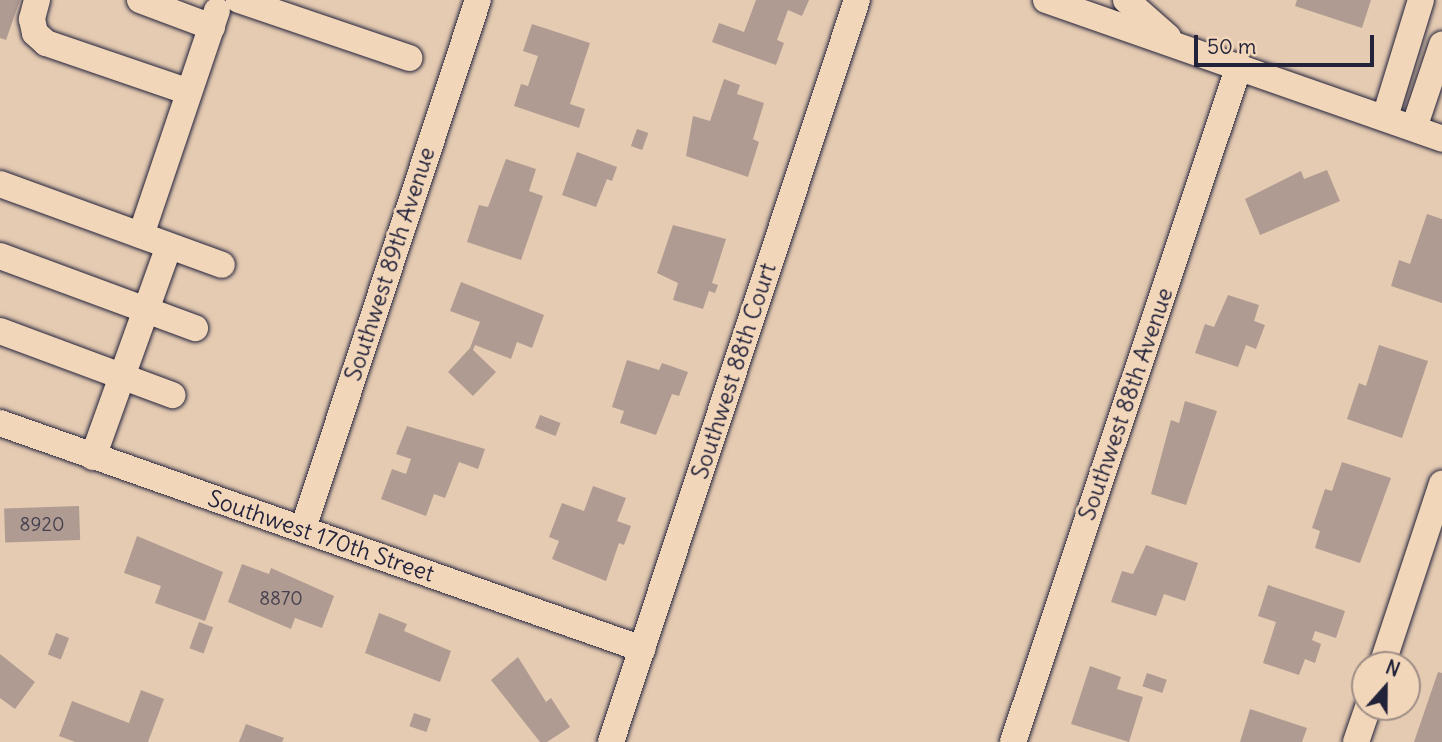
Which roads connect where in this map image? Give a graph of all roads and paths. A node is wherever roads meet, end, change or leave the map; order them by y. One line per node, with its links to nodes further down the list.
1 (37, 0): 13 (street)
2 (140, 0): 8 (street)
3 (478, 0): 30 (street, Southwest 89th Avenue)
4 (857, 0): 31 (street, Southwest 88th Court)
5 (1046, 0): 9 (street)
6 (1421, 0): 14 (street)
7 (1128, 1): 9 (street)
8 (223, 7): 11 (street); 13 (street)
9 (1174, 42): 12 (street)
10 (1442, 45): 15 (street)
11 (408, 58)
12 (1239, 66): 14 (street); 35 (street, Southwest 88th Avenue)
13 (190, 92): 18 (street)
14 (1385, 117): 15 (street)
15 (1414, 128): 16 (street)
16 (1442, 139)
17 (0, 184): 18 (street)
18 (141, 235): 19 (street)
19 (169, 246): 21 (street); 22 (street)
20 (0, 257): 22 (street)
21 (222, 265)
22 (147, 310): 23 (street); 25 (street)
23 (195, 328)
24 (0, 331): 25 (street)
25 (123, 377): 26 (street); 28 (street)
26 (172, 395)
27 (0, 423): 28 (street, Southwest 170th Street)
28 (93, 457): 30 (street, Southwest 170th Street)
29 (1442, 484): 32 (street)
30 (303, 529): 31 (street, Southwest 170th Street)
31 (642, 649): 34 (street, Southwest 88th Court)
32 (1387, 651)
33 (1363, 721): 36 (street)
34 (611, 742)
35 (1013, 742)
36 (1356, 742)

